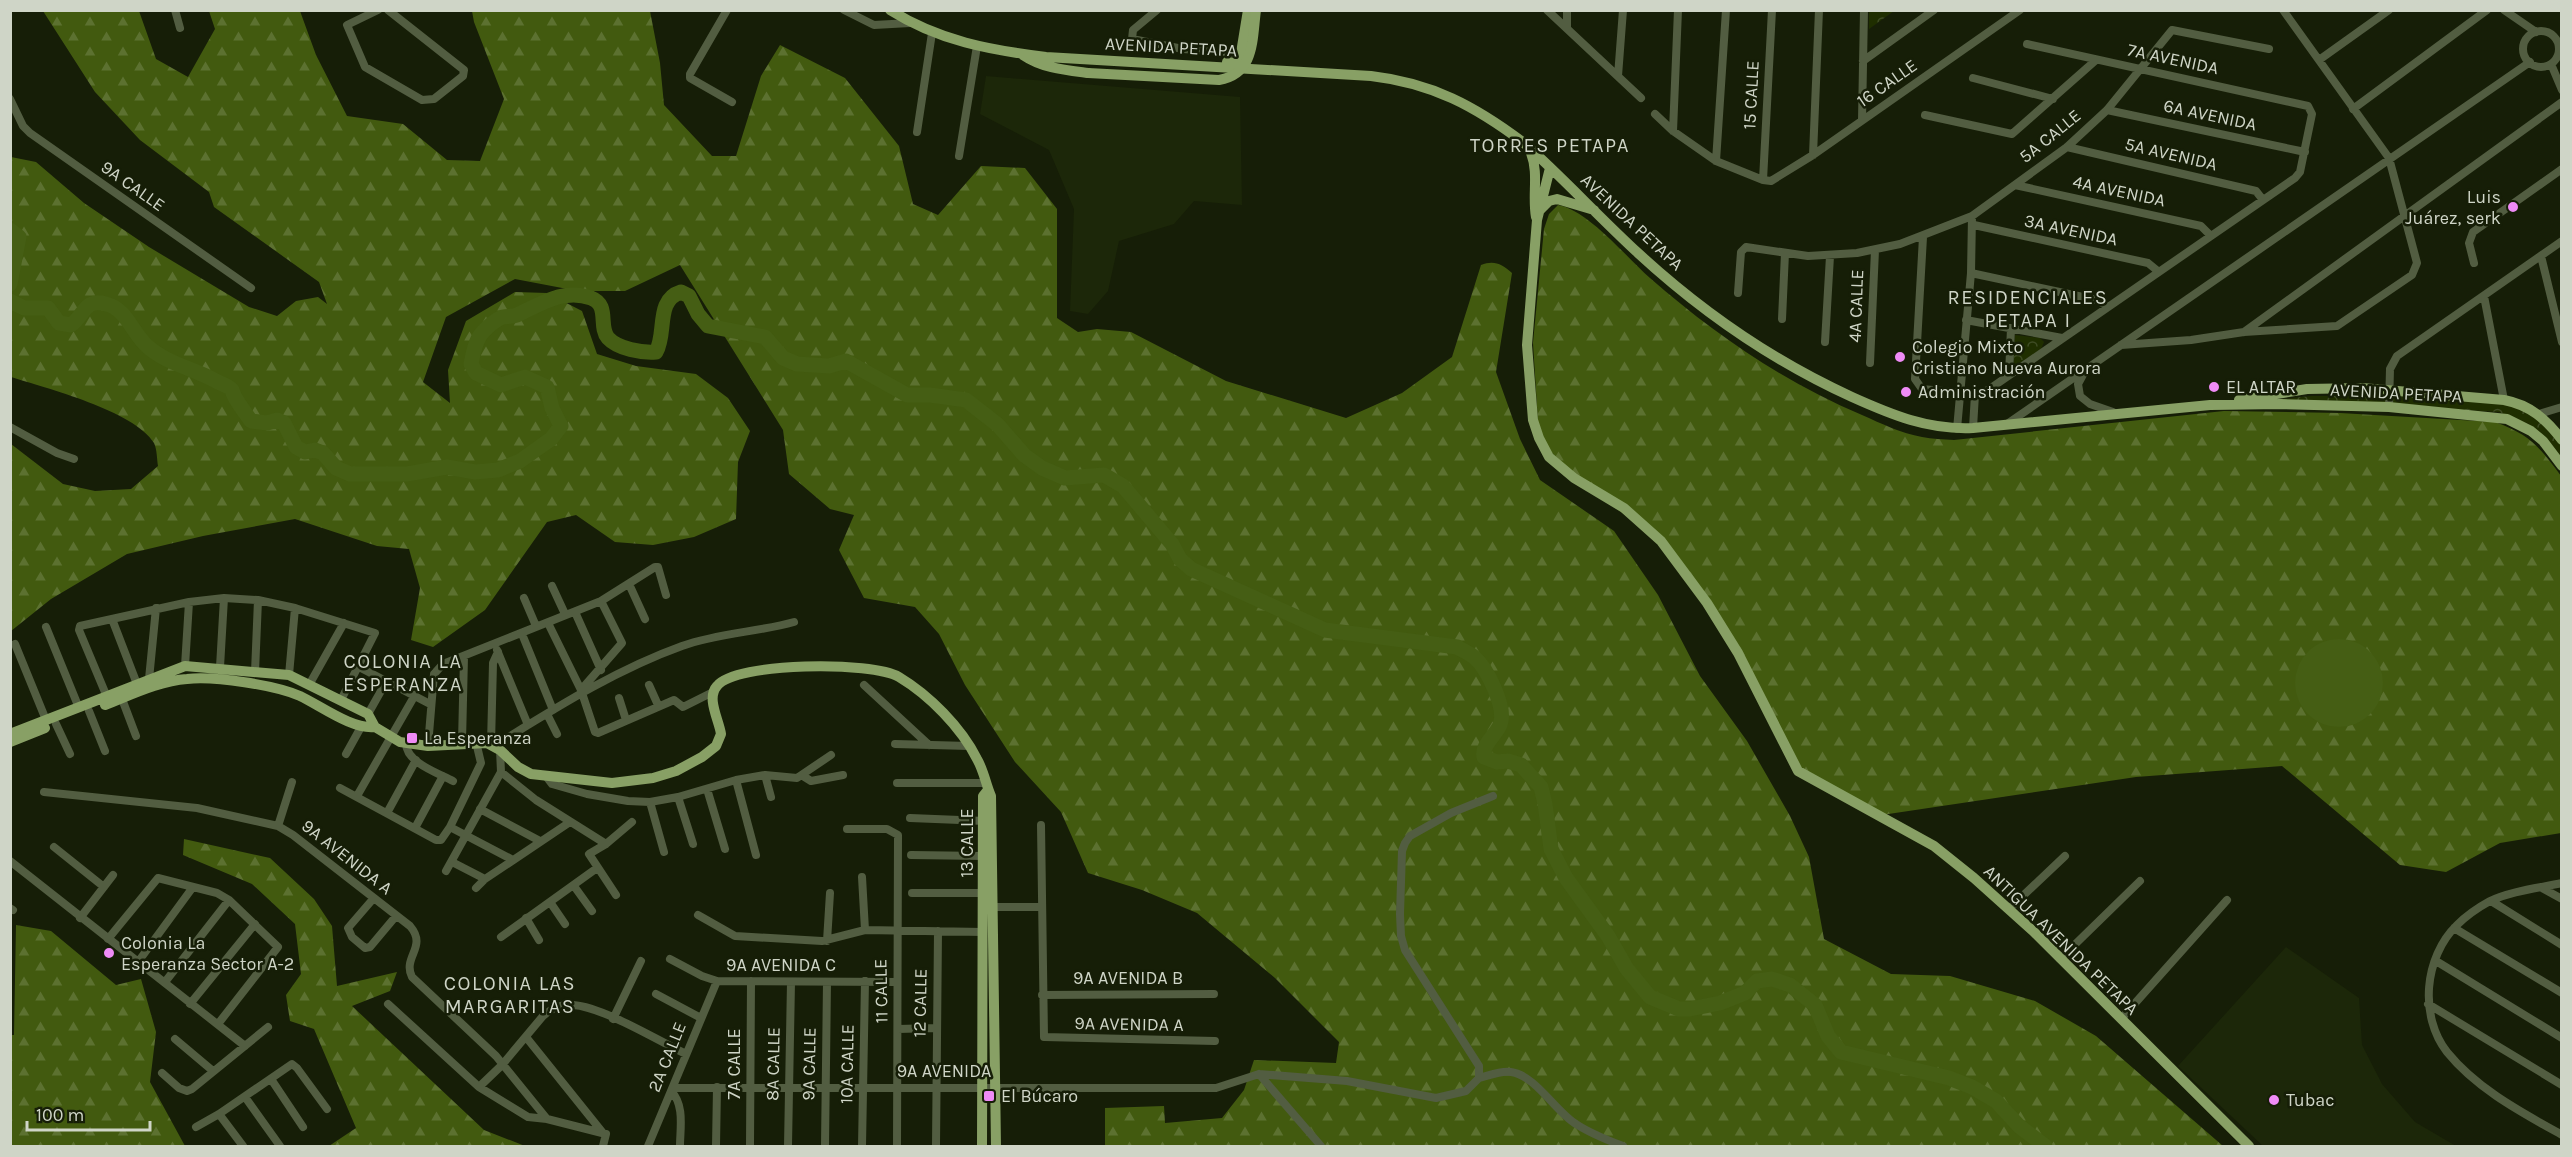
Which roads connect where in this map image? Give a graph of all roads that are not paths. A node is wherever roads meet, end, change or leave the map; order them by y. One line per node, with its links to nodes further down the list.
1 (175, 10): 26 (street)
2 (378, 10): 3 (street)
3 (388, 10)
4 (727, 10): 50 (street)
5 (844, 10): 25 (street)
6 (890, 10): 25 (main road, AVENIDA PETAPA)
7 (1157, 10): 35 (street)
8 (1248, 10): 35 (main road)
9 (1256, 10): 36 (main road, bridge)
10 (1547, 10): 27 (street)
11 (1567, 10): 27 (street)
12 (1623, 10): 44 (street)
13 (1678, 10): 57 (street)
14 (1726, 10): 65 (street)
15 (1772, 10): 68 (street, 15 CALLE)
16 (1819, 10): 62 (street)
17 (1864, 10): 39 (street)
18 (1934, 10): 39 (street)
19 (2020, 10): 56 (street, 16 CALLE)
20 (2389, 10): 38 (street)
21 (2487, 10): 52 (street)
22 (2504, 10): 24 (street)
23 (2287, 12): 38 (street)
24 (2519, 22): 28 (street); 30 (street)
25 (910, 23): 29 (main road, AVENIDA PETAPA)
26 (180, 28)
27 (1566, 28): 44 (street)
28 (2536, 32): 30 (street); 31 (street)
29 (932, 33): 33 (main road, AVENIDA PETAPA); 58 (street)
30 (2528, 37): 40 (street)
31 (2559, 39): 41 (street)
32 (2027, 44): 37 (street, 7A AVENIDA)
33 (976, 46): 36 (main road, AVENIDA PETAPA); 63 (street)
34 (2269, 49): 43 (street, 5A CALLE)
35 (1241, 53): 42 (main road)
36 (1020, 54): 42 (main road, AVENIDA PETAPA)
37 (2096, 60): 43 (street, 7A AVENIDA); 49 (street, 5A CALLE)
38 (2319, 60): 52 (street)
39 (1863, 61): 56 (street)
40 (2530, 62): 41 (street); 64 (street)
41 (2551, 64): 46 (street)
42 (1219, 66): 60 (main road, AVENIDA PETAPA)
43 (2142, 69): 53 (street, 5A CALLE); 61 (street, 7A AVENIDA)
44 (1618, 76): 47 (street)
45 (1973, 78): 49 (street)
46 (2562, 90)
47 (1641, 98)
48 (10, 99): 85 (street, 9A CALLE)
49 (2053, 99): 55 (street, 5A CALLE)
50 (732, 102)
51 (2562, 102): 73 (street)
52 (2353, 109): 64 (street)
53 (2107, 110): 59 (street, 5A CALLE); 61 (street, 6A AVENIDA)
54 (1655, 114): 57 (street)
55 (1925, 115)
56 (1862, 120): 62 (street, 16 CALLE)
57 (1673, 131): 65 (street)
58 (917, 132)
59 (2067, 147): 69 (street, 5A CALLE); 70 (street, 5A AVENIDA)
60 (1530, 148): 66 (main road, AVENIDA PETAPA); 72 (main road, ANTIGUA AVENIDA PETAPA)
61 (2305, 152): 70 (street)
62 (1813, 155): 68 (street, 16 CALLE)
63 (959, 156)
64 (2389, 158): 73 (street); 96 (street)
65 (1716, 161): 68 (street)
66 (1550, 168): 71 (main road, AVENIDA PETAPA); 72 (main road, ANTIGUA AVENIDA PETAPA)
67 (2562, 169): 82 (street)
68 (1767, 181)
69 (2015, 185): 74 (street, 5A CALLE); 75 (street, 4A AVENIDA)
70 (2263, 200): 75 (street)
71 (1594, 210): 72 (main road); 114 (main road, AVENIDA PETAPA)
72 (1538, 215): 255 (main road, ANTIGUA AVENIDA PETAPA)
73 (2403, 215): 92 (street); 92 (street)
74 (1973, 221): 76 (street, 5A CALLE); 83 (street, 3A AVENIDA); 84 (street)
75 (2211, 236): 83 (street)
76 (1923, 237): 78 (street, 5A CALLE); 101 (street)
77 (2562, 241): 81 (street)
78 (1875, 250): 80 (street, 5A CALLE); 97 (street, 4A CALLE)
79 (1785, 253): 80 (street, 5A CALLE); 86 (street, 5A CALLE); 89 (street)
80 (1830, 256): 94 (street)
81 (2541, 256): 87 (street); 95 (street)
82 (2474, 262)
83 (2159, 272): 88 (street)
84 (1971, 273): 88 (street); 90 (street)
85 (251, 288)
86 (1737, 293)
87 (2484, 296): 100 (street); 103 (street)
88 (2108, 307): 93 (street)
89 (1782, 319)
90 (1966, 320): 91 (street); 101 (street)
91 (2012, 328): 93 (street); 99 (street)
92 (2244, 332): 96 (street)
93 (2062, 338): 99 (street)
94 (1825, 342)
95 (2562, 342)
96 (2120, 345): 98 (street)
97 (1870, 363)
98 (2090, 365): 109 (street); 111 (street)
99 (2009, 375): 102 (street)
100 (2390, 389): 103 (main road, AVENIDA PETAPA); 104 (main road, AVENIDA PETAPA); 107 (street)
101 (1959, 393): 102 (street); 105 (street)
102 (1975, 394): 106 (street)
103 (2504, 400): 110 (main road, AVENIDA PETAPA)
104 (2210, 405): 107 (main road, AVENIDA PETAPA); 109 (main road, AVENIDA PETAPA)
105 (1958, 406): 106 (street); 114 (street)
106 (1974, 407): 113 (street)
107 (2389, 407): 117 (main road, AVENIDA PETAPA)
108 (2562, 407): 110 (street)
109 (2120, 414): 111 (main road, AVENIDA PETAPA)
110 (2539, 414): 115 (main road, AVENIDA PETAPA)
111 (2007, 424): 113 (main road, AVENIDA PETAPA)
112 (10, 427): 116 (street)
113 (1973, 428): 114 (main road, AVENIDA PETAPA)
114 (1957, 429)
115 (2562, 440)
116 (74, 459)
117 (2562, 466)
118 (629, 584): 120 (street); 124 (street); 131 (street)
119 (552, 586): 129 (street)
120 (666, 595)
121 (224, 598): 123 (street); 125 (street); 143 (street)
122 (524, 598): 135 (street)
123 (258, 600): 127 (street); 145 (street)
124 (602, 601): 128 (street); 144 (street)
125 (189, 602): 126 (street); 141 (street)
126 (156, 608): 130 (street); 147 (street)
127 (295, 608): 133 (street); 146 (street)
128 (575, 612): 129 (street); 144 (street)
129 (565, 614): 134 (street)
130 (112, 618): 149 (street); 156 (street)
131 (645, 619)
132 (795, 622): 153 (street)
133 (344, 623): 142 (street); 150 (street)
134 (548, 623): 135 (street); 153 (street)
135 (536, 626): 137 (street)
136 (46, 627): 162 (street)
137 (522, 634): 139 (street); 163 (street)
138 (15, 644): 166 (street)
139 (496, 648): 140 (street); 167 (street); 180 (street)
140 (464, 657): 160 (street); 174 (street)
141 (185, 666): 143 (main road); 147 (main road)
142 (359, 666): 148 (street); 159 (street)
143 (220, 667): 145 (main road)
144 (601, 670): 153 (street)
145 (255, 672): 146 (main road)
146 (289, 675): 150 (main road)
147 (149, 679): 149 (main road)
148 (386, 681): 155 (street); 164 (street)
149 (137, 684): 156 (main road)
150 (309, 685): 159 (main road)
151 (649, 685): 161 (street)
152 (864, 686): 178 (street)
153 (582, 692): 163 (street); 165 (street)
154 (713, 692): 161 (street); 181 (main road); 191 (main road)
155 (414, 695): 160 (street); 173 (street)
156 (107, 697): 162 (main road)
157 (619, 698): 165 (street)
158 (122, 699): 162 (main road); 168 (main road); 172 (street)
159 (341, 700): 164 (main road)
160 (430, 704): 179 (street)
161 (658, 705): 165 (street)
162 (84, 710): 166 (main road); 182 (street)
163 (550, 712): 167 (street); 171 (street)
164 (368, 714): 169 (main road)
165 (626, 720)
166 (51, 722): 170 (main road); 183 (street)
167 (528, 725): 180 (street)
168 (361, 727): 169 (main road); 184 (street)
169 (375, 727): 173 (main road)
170 (11, 733)
171 (557, 734)
172 (136, 736)
173 (390, 736): 176 (main road); 201 (street)
174 (462, 742): 175 (main road); 179 (main road)
175 (476, 742): 180 (main road); 214 (street)
176 (406, 744): 179 (main road); 186 (street)
177 (894, 744): 178 (street)
178 (929, 745): 181 (street)
179 (428, 746)
180 (495, 746): 187 (street); 191 (main road)
181 (969, 746): 197 (main road)
182 (105, 751)
183 (70, 754)
184 (346, 754)
185 (831, 755): 192 (street)
186 (416, 760): 190 (street); 207 (street)
187 (501, 772): 206 (street); 210 (street)
188 (765, 775): 192 (street); 193 (street); 204 (street)
189 (843, 775): 192 (street)
190 (443, 776): 194 (street); 215 (street)
191 (546, 776): 205 (street)
192 (803, 776)
193 (736, 780): 199 (street); 224 (street)
194 (453, 781)
195 (292, 782): 213 (street)
196 (897, 783): 197 (street)
197 (986, 787): 209 (main road, 13 CALLE); 253 (main road, 13 CALLE)
198 (340, 788): 201 (street)
199 (707, 789): 203 (street); 222 (street)
200 (44, 792): 213 (street, 9A AVENIDA A)
201 (357, 796): 207 (street)
202 (1493, 796): 309 (street)
203 (678, 797): 205 (street); 220 (street)
204 (771, 797)
205 (650, 802): 223 (street)
206 (480, 809): 217 (street); 218 (street)
207 (387, 813): 215 (street)
208 (910, 818): 209 (street)
209 (985, 821): 226 (main road, 13 CALLE)
210 (570, 822): 218 (street); 219 (street)
211 (633, 822): 219 (street)
212 (1041, 825): 254 (street)
213 (278, 826): 247 (street, 9A AVENIDA A)
214 (450, 827): 215 (street); 217 (street)
215 (415, 828)
216 (847, 829): 265 (street, 11 CALLE)
217 (465, 836): 228 (street); 230 (street)
218 (540, 841): 228 (street)
219 (606, 844): 231 (street)
220 (693, 844)
221 (54, 847): 239 (street)
222 (725, 849)
223 (664, 852)
224 (756, 855)
225 (911, 855): 226 (street)
226 (984, 856): 245 (main road, 13 CALLE)
227 (2065, 856): 255 (street)
228 (513, 860): 235 (street)
229 (10, 861): 259 (street)
230 (452, 862): 232 (street); 235 (street)
231 (597, 868): 238 (street); 246 (street)
232 (446, 871)
233 (113, 875): 239 (street)
234 (862, 877): 264 (street)
235 (485, 879): 241 (street)
236 (2140, 881): 273 (street)
237 (2562, 883): 242 (street)
238 (574, 886): 252 (street); 256 (street)
239 (105, 887): 259 (street)
240 (193, 887): 249 (street); 269 (street); 277 (street)
241 (476, 888)
242 (2542, 888): 248 (street); 251 (street)
243 (830, 893): 271 (street)
244 (912, 893): 245 (street)
245 (984, 893): 253 (main road, 13 CALLE)
246 (616, 895)
247 (373, 898): 258 (street, 9A AVENIDA A); 258 (street)
248 (2562, 899)
249 (230, 900): 261 (street); 281 (street)
250 (2227, 900): 294 (street)
251 (2491, 901): 263 (street); 272 (street)
252 (550, 902): 260 (street); 262 (street)
253 (988, 907): 254 (street); 267 (main road, 13 CALLE); 318 (main road, 13 CALLE)
254 (1041, 907): 288 (street)
255 (2009, 909): 273 (main road, ANTIGUA AVENIDA PETAPA)
256 (592, 911)
257 (698, 915): 271 (street)
258 (396, 916): 305 (street, 9A AVENIDA A)
259 (80, 918): 269 (street)
260 (526, 918): 268 (street); 270 (street)
261 (255, 924): 289 (street); 295 (street)
262 (565, 924)
263 (2454, 928): 276 (street); 285 (street)
264 (865, 930): 265 (street); 271 (street)
265 (896, 930): 266 (street); 284 (street, 11 CALLE)
266 (938, 931): 267 (street); 297 (street, 12 CALLE)
267 (983, 932): 321 (main road, 13 CALLE)
268 (501, 938)
269 (108, 939): 277 (street)
270 (539, 940)
271 (827, 941)
272 (2562, 945)
273 (2060, 958): 294 (main road, ANTIGUA AVENIDA PETAPA)
274 (670, 959): 278 (street, 9A AVENIDA C)
275 (641, 961): 293 (street)
276 (2436, 961): 291 (street); 300 (street)
277 (138, 962): 281 (street)
278 (717, 981): 279 (street, 9A AVENIDA C); 292 (street, 2A CALLE)
279 (751, 981): 282 (street, 9A AVENIDA C); 314 (street, 7A CALLE)
280 (865, 981): 283 (street, 9A AVENIDA C); 284 (street, 9A AVENIDA C); 317 (street, 10A CALLE)
281 (165, 982): 289 (street)
282 (791, 982): 283 (street, 9A AVENIDA C); 315 (street, 8A CALLE)
283 (827, 982): 316 (street, 9A CALLE)
284 (897, 982): 298 (street, 11 CALLE)
285 (2562, 993)
286 (656, 994): 292 (street)
287 (1214, 994): 288 (street, 9A AVENIDA B)
288 (1042, 995): 302 (street, 9A AVENIDA A)
289 (190, 1004): 295 (street)
290 (388, 1004): 312 (street)
291 (2428, 1004): 311 (street); 330 (street)
292 (701, 1018): 304 (street, 2A CALLE)
293 (613, 1019): 299 (street); 304 (street)
294 (2121, 1019): 347 (main road, ANTIGUA AVENIDA PETAPA)
295 (218, 1024): 303 (street)
296 (268, 1027): 303 (street)
297 (936, 1028): 298 (street); 320 (street, 12 CALLE)
298 (898, 1029): 319 (street, 11 CALLE)
299 (526, 1036): 305 (street); 329 (street)
300 (2562, 1038)
301 (175, 1040): 306 (street)
302 (1215, 1041)
303 (244, 1046): 306 (street)
304 (686, 1054): 322 (street, 2A CALLE)
305 (502, 1065): 312 (street); 326 (street)
306 (213, 1071): 307 (street)
307 (162, 1072)
308 (1259, 1074): 309 (street); 318 (street, 9A AVENIDA); 345 (street)
309 (1479, 1078): 346 (street)
310 (271, 1079): 323 (street); 324 (street); 328 (street)
311 (2562, 1085)
312 (479, 1087): 326 (street)
313 (717, 1087): 314 (street, 9A AVENIDA); 322 (street, 9A AVENIDA); 336 (street)
314 (750, 1087): 315 (street, 9A AVENIDA); 337 (street, 7A CALLE)
315 (788, 1087): 316 (street, 9A AVENIDA); 338 (street, 8A CALLE)
316 (825, 1087): 317 (street, 9A AVENIDA); 339 (street, 9A CALLE)
317 (864, 1087): 319 (street, 9A AVENIDA); 340 (street, 10A CALLE)
318 (996, 1087): 321 (street, 9A AVENIDA); 344 (main road, 13 CALLE)
319 (897, 1088): 320 (street, 9A AVENIDA); 341 (street, 11 CALLE)
320 (936, 1088): 321 (street, 9A AVENIDA); 342 (street, 12 CALLE)
321 (982, 1088): 343 (main road, 13 CALLE)
322 (672, 1090): 334 (street, 2A CALLE); 335 (street)
323 (245, 1097): 325 (street); 332 (street)
324 (327, 1109)
325 (219, 1114): 327 (street); 331 (street)
326 (547, 1119): 329 (street)
327 (196, 1127)
328 (303, 1127)
329 (604, 1134): 333 (street)
330 (2561, 1134)
331 (243, 1146)
332 (279, 1146)
333 (603, 1146)
334 (648, 1146)
335 (680, 1146)
336 (716, 1146)
337 (750, 1146)
338 (788, 1146)
339 (825, 1146)
340 (862, 1146)
341 (897, 1146)
342 (936, 1146)
343 (982, 1146)
344 (996, 1146)
345 (1321, 1146)
346 (1623, 1146)
347 (2249, 1146)

